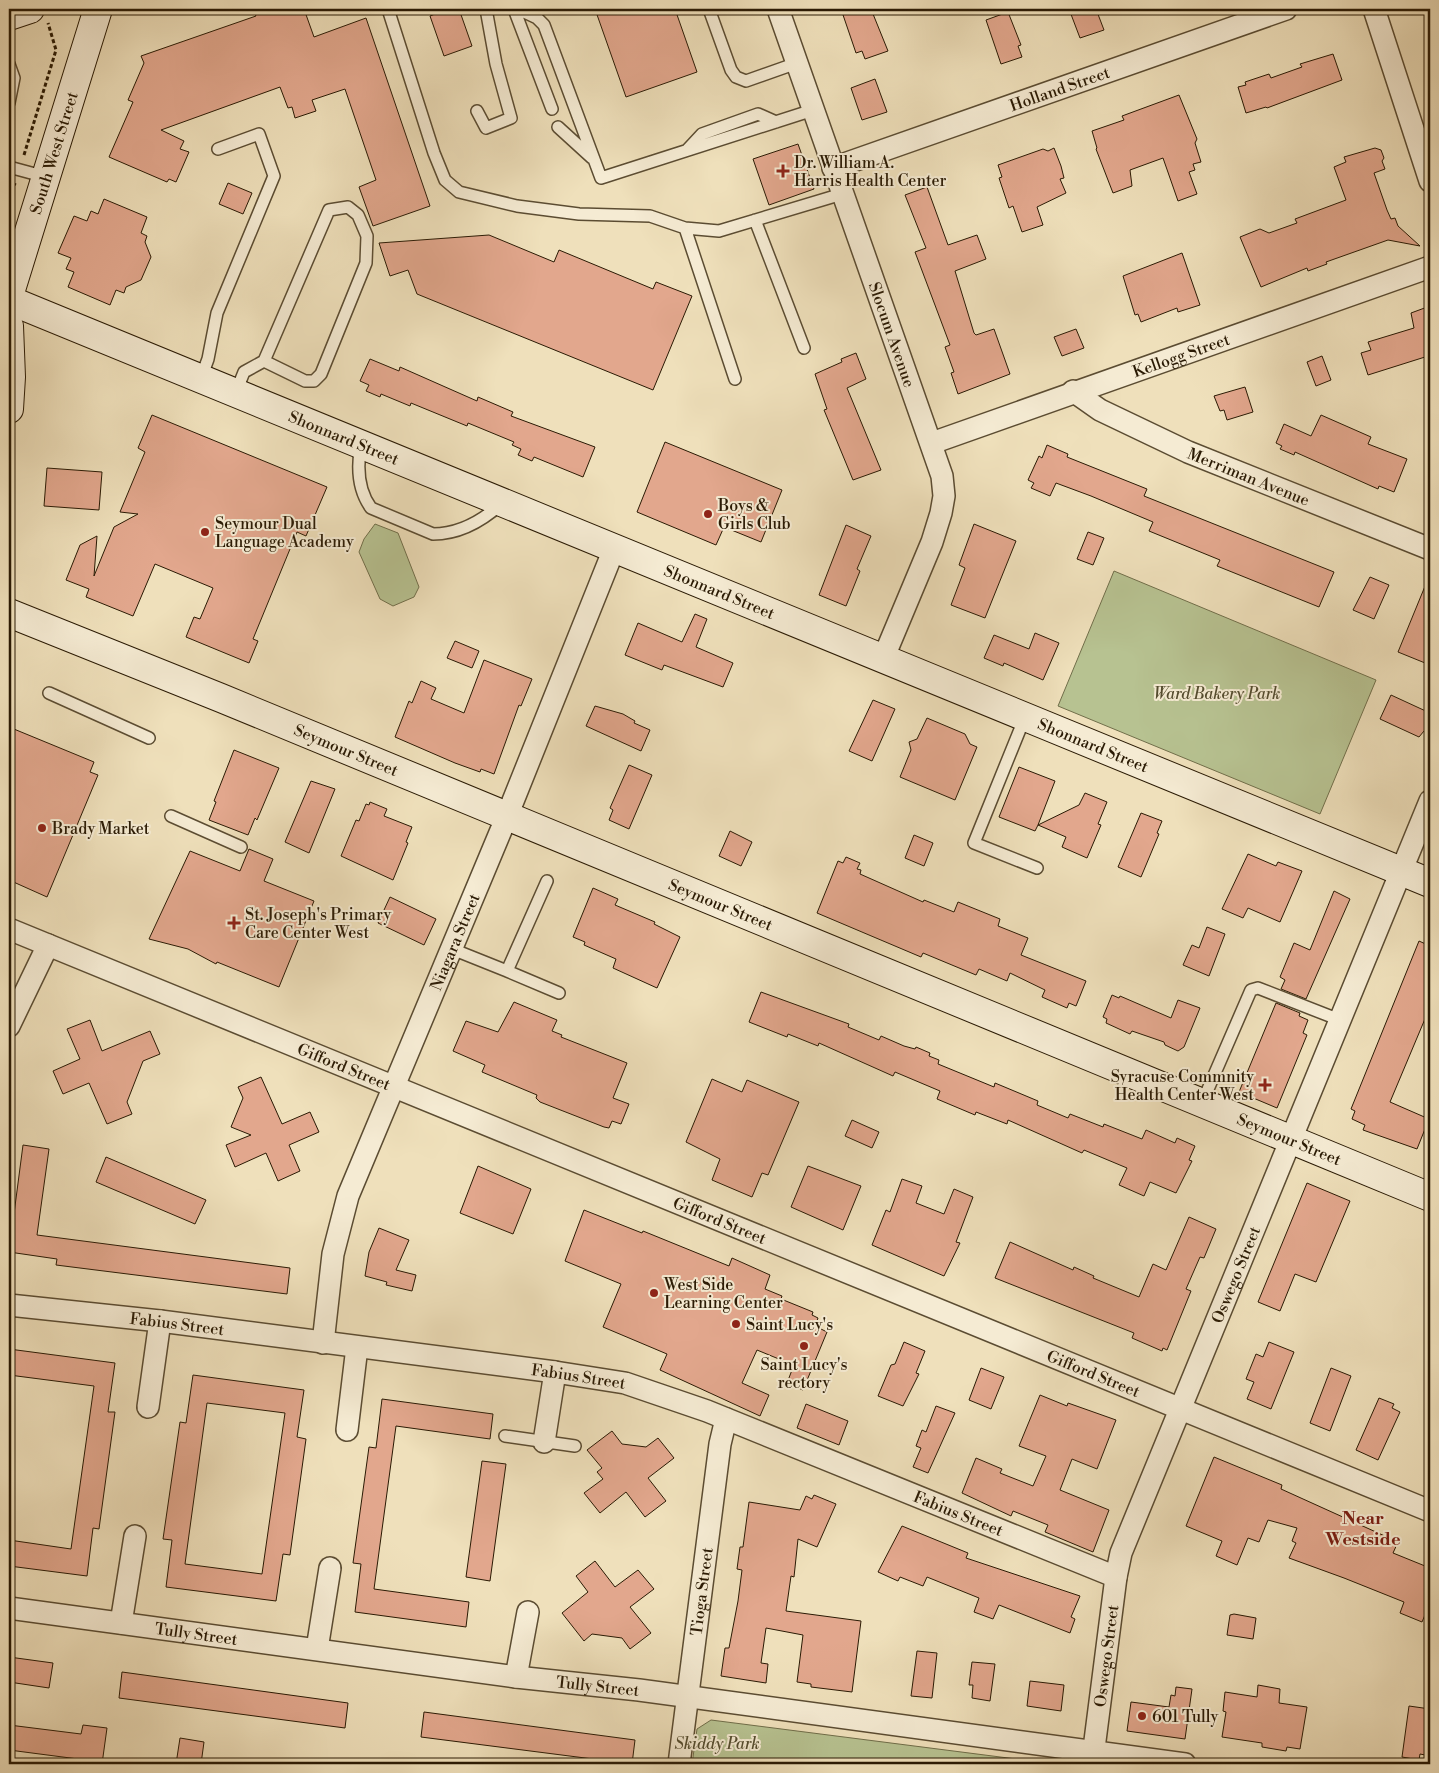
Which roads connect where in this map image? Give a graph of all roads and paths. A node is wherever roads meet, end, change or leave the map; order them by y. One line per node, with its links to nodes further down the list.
1 (98, 9): 24 (street, South West Street)
2 (388, 9): 29 (lane)
3 (486, 9): 18 (lane)
4 (514, 9): 16 (lane)
5 (518, 9): 21 (lane)
6 (709, 9): 12 (lane)
7 (778, 9): 12 (street, Slocum Avenue)
8 (1286, 9): 23 (street, Holland Street)
9 (1374, 9): 25 (street)
10 (38, 13): 11 (street); 22 (path)
11 (9, 16)
12 (797, 63): 17 (street, Slocum Avenue)
13 (9, 64): 14 (lane)
14 (11, 78): 15 (lane)
15 (9, 104)
16 (552, 109)
17 (813, 110): 21 (lane); 23 (street, Slocum Avenue)
18 (477, 111)
19 (558, 127): 21 (lane)
20 (218, 149): 35 (lane)
21 (594, 161)
22 (14, 168): 24 (lane); 27 (path)
23 (833, 168): 26 (street, Slocum Avenue)
24 (46, 178): 31 (street, South West Street)
25 (1430, 181)
26 (842, 194): 28 (lane); 40 (street, Slocum Avenue)
27 (9, 204)
28 (755, 220): 29 (lane); 33 (lane)
29 (685, 228): 36 (lane)
30 (1430, 267): 37 (street, Kellogg Street)
31 (9, 298): 35 (street, Shonnard Street)
32 (9, 326): 39 (street)
33 (804, 348)
34 (264, 361): 34 (lane); 38 (lane)
35 (200, 378): 38 (street, Shonnard Street)
36 (735, 379)
37 (1073, 391): 40 (street, Kellogg Street); 44 (street, Merriman Avenue)
38 (236, 392): 41 (street, Shonnard Street)
39 (9, 409)
40 (932, 443): 46 (street, Slocum Avenue)
41 (361, 444): 42 (street, Shonnard Street); 42 (lane)
42 (502, 503): 43 (street, Shonnard Street)
43 (614, 549): 46 (street, Shonnard Street); 52 (street, Niagara Street)
44 (1430, 549)
45 (9, 613): 52 (street, Seymour Street)
46 (883, 659): 48 (street, Shonnard Street)
47 (49, 693): 49 (lane)
48 (1025, 717): 54 (lane); 55 (street, Shonnard Street)
49 (149, 738)
50 (1430, 800): 55 (street, Oswego Street)
51 (171, 816): 53 (lane)
52 (506, 816): 60 (street, Niagara Street); 66 (street, Seymour Street)
53 (241, 847)
54 (1037, 868)
55 (1401, 871): 57 (street, Shonnard Street); 63 (street, Oswego Street)
56 (547, 881): 61 (lane)
57 (1430, 883)
58 (9, 929): 59 (street, Gifford Street)
59 (48, 945): 64 (street); 65 (street, Gifford Street)
60 (452, 949): 61 (lane); 65 (street, Niagara Street)
61 (507, 971): 62 (lane)
62 (559, 993)
63 (1340, 1020): 66 (lane); 67 (street, Oswego Street)
64 (9, 1026)
65 (395, 1086): 71 (street, Niagara Street); 75 (street, Gifford Street)
66 (1202, 1103): 67 (street, Seymour Street)
67 (1291, 1139): 68 (street, Seymour Street); 75 (street, Oswego Street)
68 (1430, 1197)
69 (9, 1305): 70 (street, Fabius Street)
70 (160, 1321): 71 (street, Fabius Street); 74 (street)
71 (323, 1342): 72 (street, Fabius Street)
72 (357, 1347): 73 (street, Fabius Street); 77 (street)
73 (555, 1372): 76 (street, Fabius Street); 79 (street)
74 (148, 1407)
75 (1180, 1407): 81 (street, Gifford Street); 84 (street, Oswego Street)
76 (726, 1419): 84 (street, Fabius Street); 90 (street, Tioga Street)
77 (348, 1430)
78 (506, 1436): 79 (lane)
79 (544, 1442): 80 (lane)
80 (575, 1446)
81 (1430, 1510)
82 (135, 1536): 87 (street)
83 (330, 1568): 88 (street)
84 (1116, 1577): 91 (street, Oswego Street)
85 (9, 1608): 87 (street, Tully Street)
86 (528, 1612): 89 (street)
87 (121, 1623): 88 (street, Tully Street)
88 (317, 1649): 89 (street, Tully Street)
89 (516, 1677): 90 (street, Tully Street)
90 (687, 1698): 91 (street, Tully Street); 92 (street, Tioga Street)
91 (1093, 1758): 93 (street, Tully Street)
92 (679, 1764)
93 (1185, 1764)

